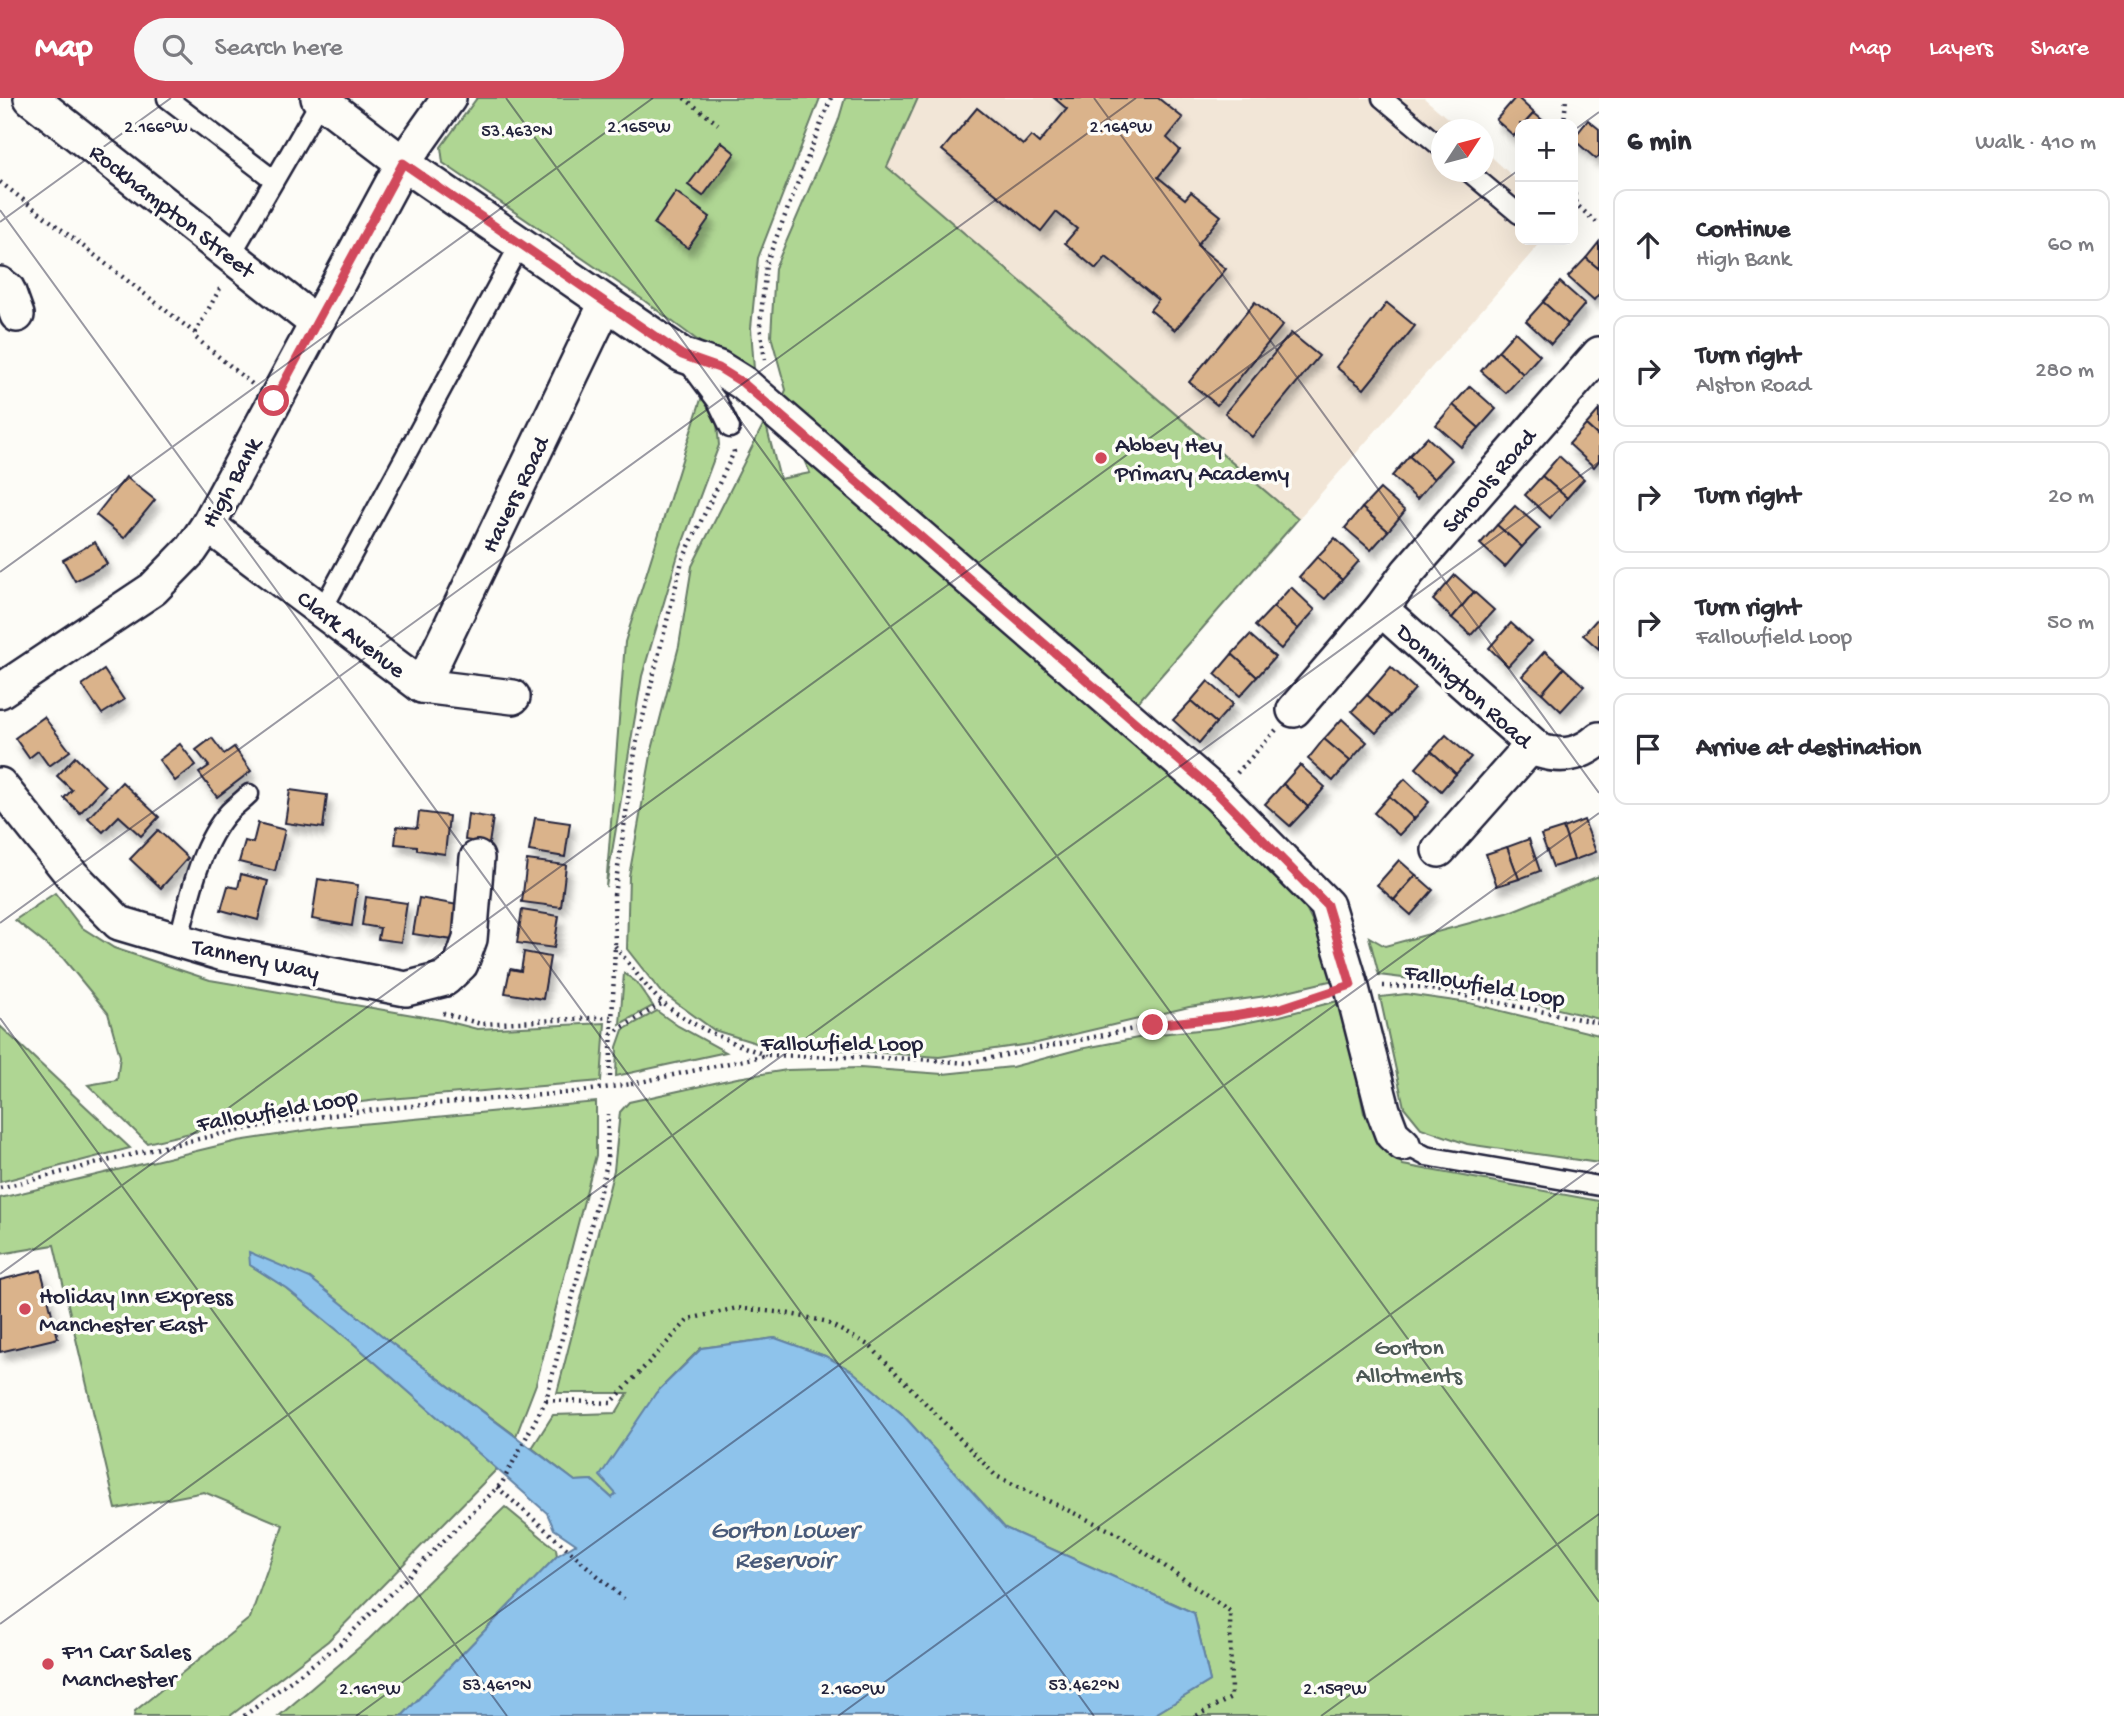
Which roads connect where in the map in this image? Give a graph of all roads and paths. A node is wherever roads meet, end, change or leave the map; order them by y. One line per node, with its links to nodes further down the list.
1 (30, 98): 20 (street, Rockhampton Street)
2 (167, 98): 13 (lane)
3 (449, 98): 12 (street, High Bank)
4 (684, 98): 10 (path)
5 (831, 98): 28 (path)
6 (1382, 98): 11 (lane)
7 (1566, 98): 9 (path)
8 (319, 99): 12 (street); 13 (lane)
9 (1564, 119)
10 (718, 124)
11 (1431, 140)
12 (403, 163): 19 (street); 24 (street, High Bank)
13 (274, 180): 20 (lane)
14 (0, 182): 25 (path)
15 (1481, 182): 17 (lane)
16 (1578, 206): 18 (path)
17 (1515, 211)
18 (1599, 225)
19 (520, 244): 22 (street); 33 (lane)
20 (231, 256): 24 (street, Rockhampton Street); 25 (path)
21 (0, 284): 23 (street)
22 (606, 303): 27 (street); 34 (street, Havers Road)
23 (17, 315)
24 (316, 323): 29 (street, High Bank)
25 (195, 333): 29 (path)
26 (1599, 354): 32 (street, Schools Road)
27 (682, 355): 30 (lane); 42 (street)
28 (766, 367)
29 (274, 401): 31 (street, High Bank)
30 (730, 428): 46 (path)
31 (208, 525): 33 (street, Clark Avenue); 35 (street, High Bank)
32 (1381, 609): 37 (street, Schools Road); 39 (street, Donnington Road)
33 (322, 610): 34 (street, Clark Avenue)
34 (422, 686): 36 (street, Clark Avenue)
35 (0, 691)
36 (513, 698)
37 (1294, 710): 42 (path)
38 (1599, 739): 39 (street)
39 (1542, 750): 43 (street)
40 (0, 785): 45 (street, Tannery Way)
41 (249, 794): 45 (lane)
42 (1218, 794): 47 (street)
43 (1439, 850)
44 (477, 858): 45 (street, Tannery Way)
45 (178, 942)
46 (615, 945): 48 (path); 50 (path)
47 (1351, 985): 49 (path, Fallowfield Loop); 51 (path, Fallowfield Loop); 54 (street)
48 (663, 1003): 50 (path); 51 (path)
49 (1599, 1023)
50 (611, 1035): 52 (path)
51 (767, 1055): 56 (path, Fallowfield Loop, bridge)
52 (610, 1077)
53 (608, 1114): 57 (path)
54 (1404, 1144): 55 (lane)
55 (1599, 1186)
56 (0, 1188)
57 (546, 1400): 58 (path); 61 (path)
58 (497, 1488): 59 (path); 60 (path)
59 (624, 1599)
60 (244, 1716)
61 (1196, 1716)

